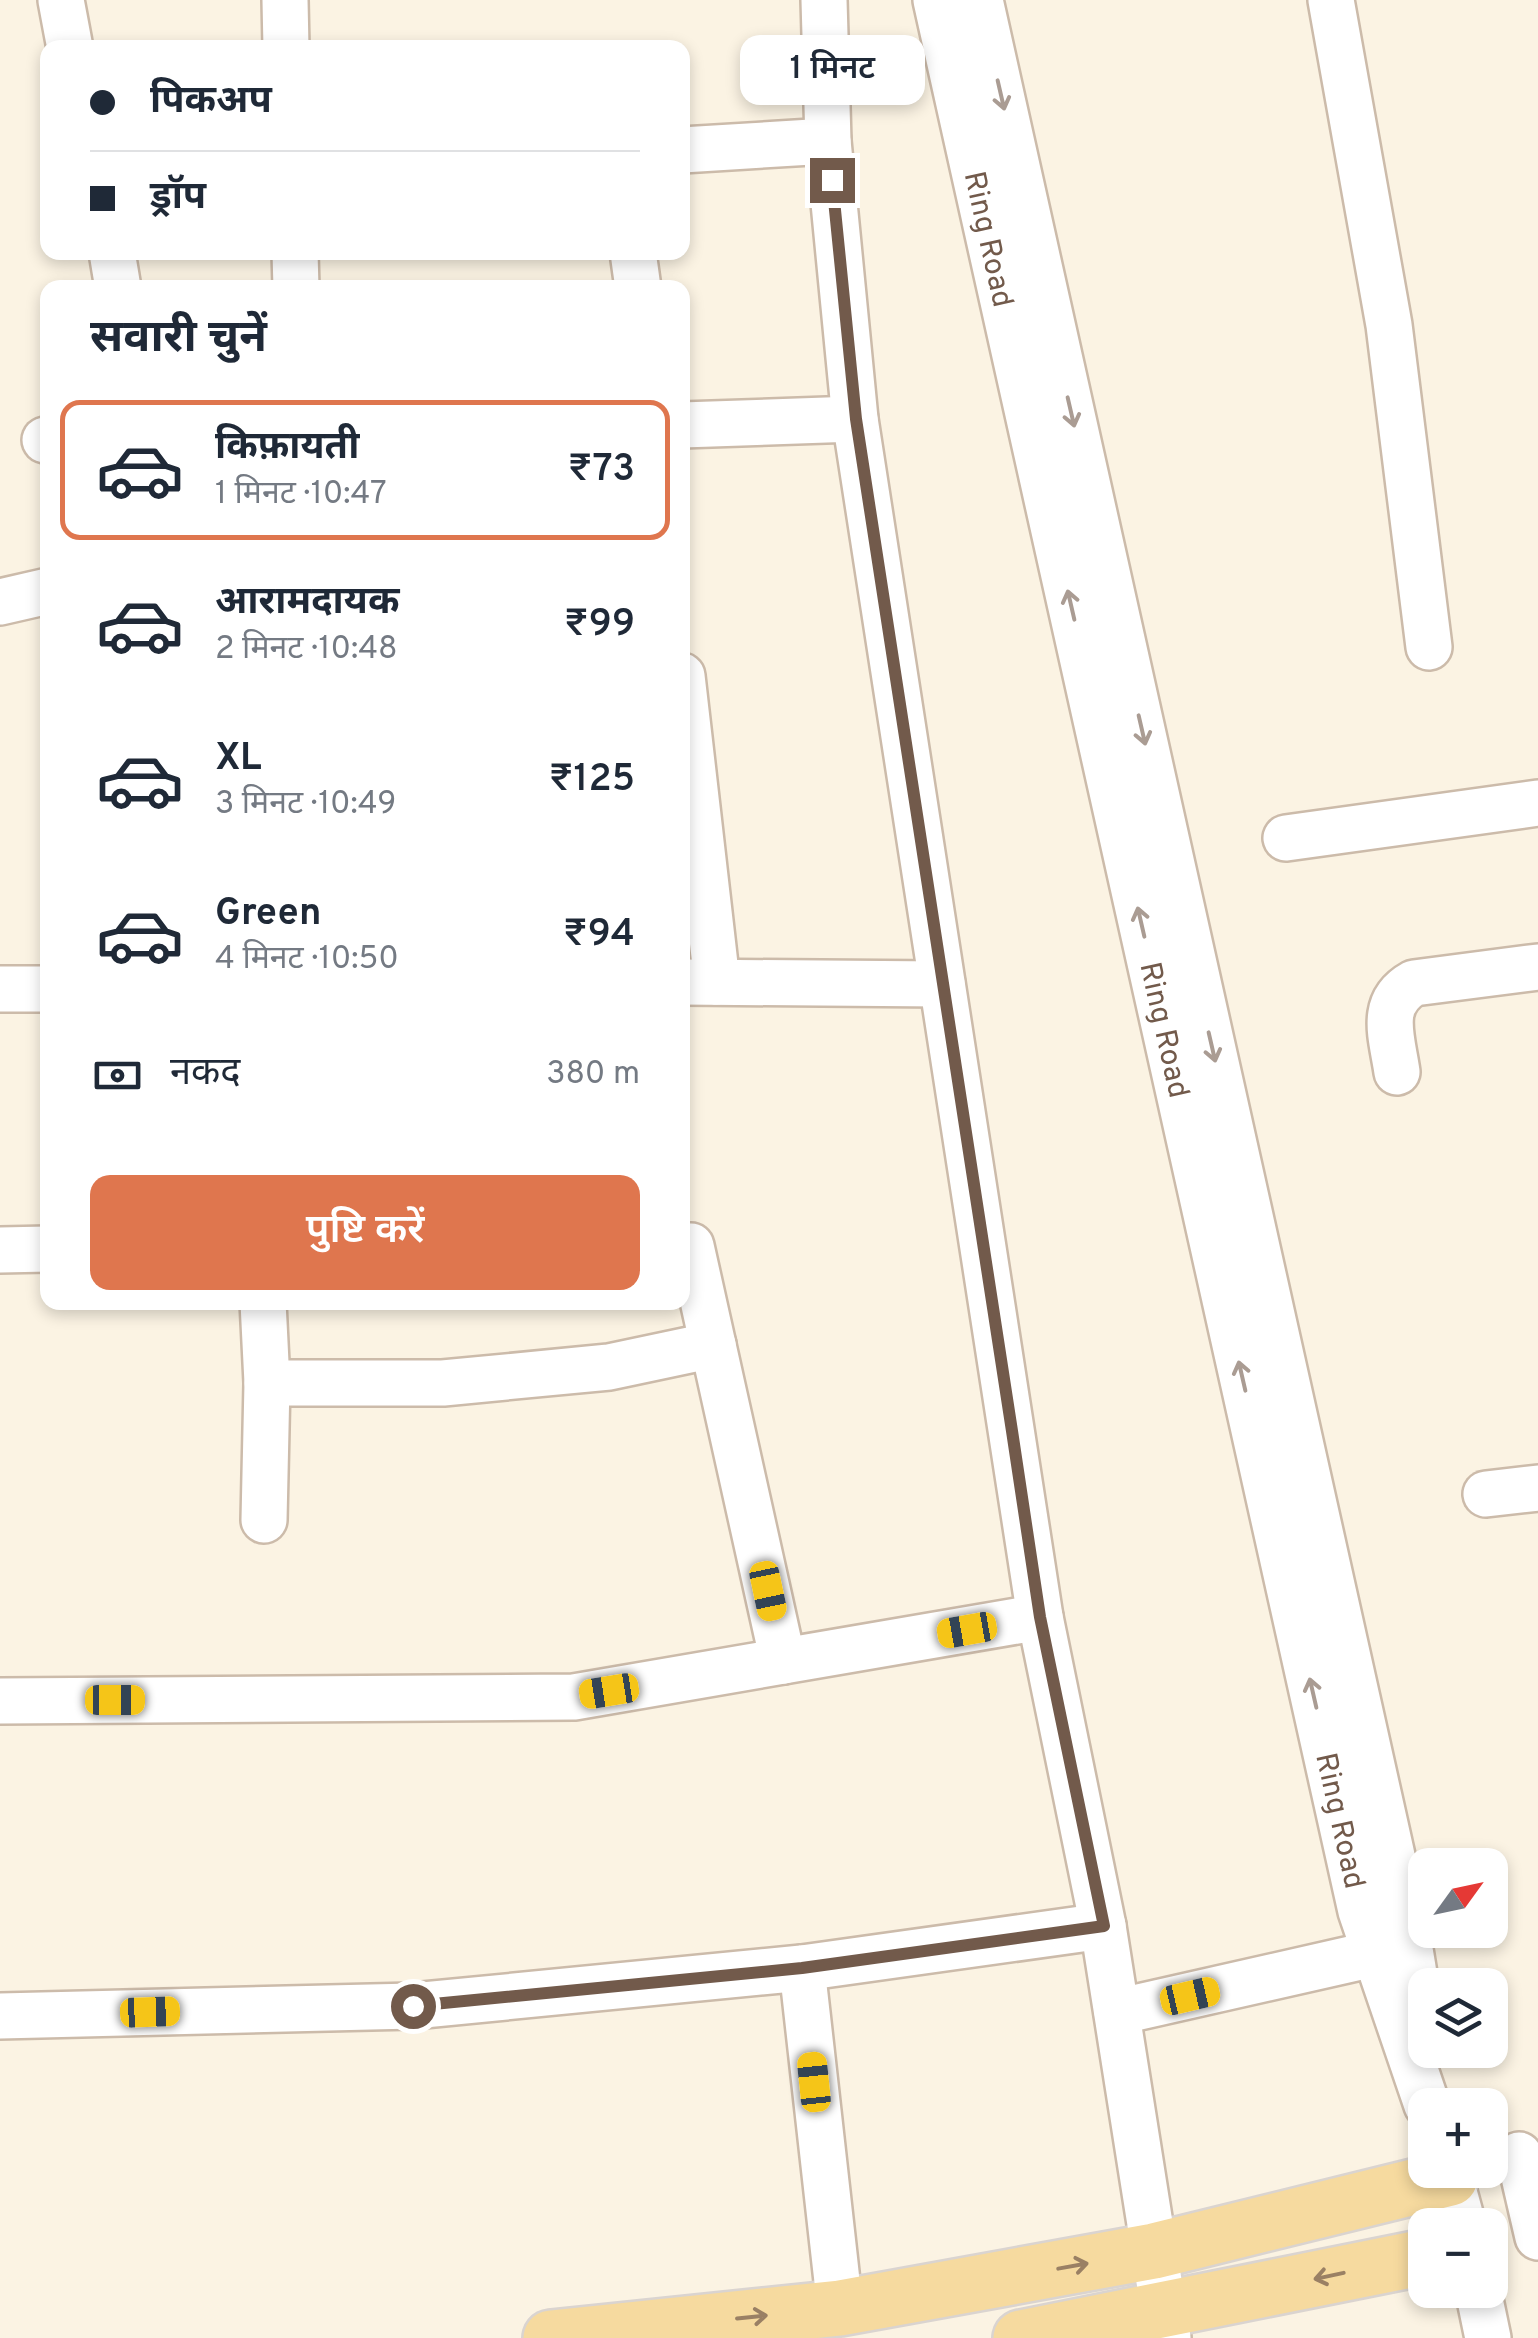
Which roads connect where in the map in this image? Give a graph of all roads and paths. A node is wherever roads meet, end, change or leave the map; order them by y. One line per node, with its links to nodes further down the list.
1 (61, 0): 7 (street)
2 (285, 0): 8 (street)
3 (824, 0): 9 (street)
4 (936, 0): 38 (street, Ring Road, one-way to 4)
5 (980, 0): 40 (street, Ring Road, one-way to 40)
6 (1332, 0): 15 (street)
7 (68, 40)
8 (286, 40)
9 (828, 140): 10 (street); 11 (street)
10 (690, 149)
11 (856, 419): 12 (street); 21 (street)
12 (690, 424)
13 (40, 592): 14 (street)
14 (0, 602)
15 (1429, 647)
16 (690, 796): 20 (street)
17 (1538, 803): 18 (street)
18 (1286, 838)
19 (1538, 967): 24 (street)
20 (700, 982): 21 (street)
21 (942, 984): 34 (street)
22 (0, 989): 23 (street)
23 (40, 989)
24 (1396, 1072)
25 (690, 1246): 29 (street)
26 (0, 1250): 27 (street)
27 (40, 1250)
28 (263, 1310): 30 (street)
29 (713, 1345): 30 (street); 35 (street)
30 (267, 1382): 33 (street)
31 (1538, 1488): 32 (street)
32 (1486, 1494)
33 (264, 1520)
34 (1040, 1617): 35 (street); 37 (street)
35 (783, 1661): 36 (street)
36 (0, 1701)
37 (1104, 1926): 39 (street); 41 (street)
38 (1374, 1954): 41 (street); 43 (street, Ring Road)
39 (802, 1968): 42 (street); 49 (street)
40 (1414, 1968)
41 (1117, 2012): 47 (street)
42 (0, 2016)
43 (1408, 2045)
44 (1420, 2188): 47 (main road)
45 (1496, 2188): 46 (street)
46 (1538, 2237)
47 (1154, 2251): 49 (main road, one-way to 47); 51 (street)
48 (1408, 2260): 51 (main road, one-way to 51)
49 (840, 2308): 52 (main road, one-way to 49)
50 (1482, 2308): 54 (street)
51 (1167, 2324): 53 (main road)
52 (551, 2338)
53 (1020, 2338)
54 (1488, 2338)

